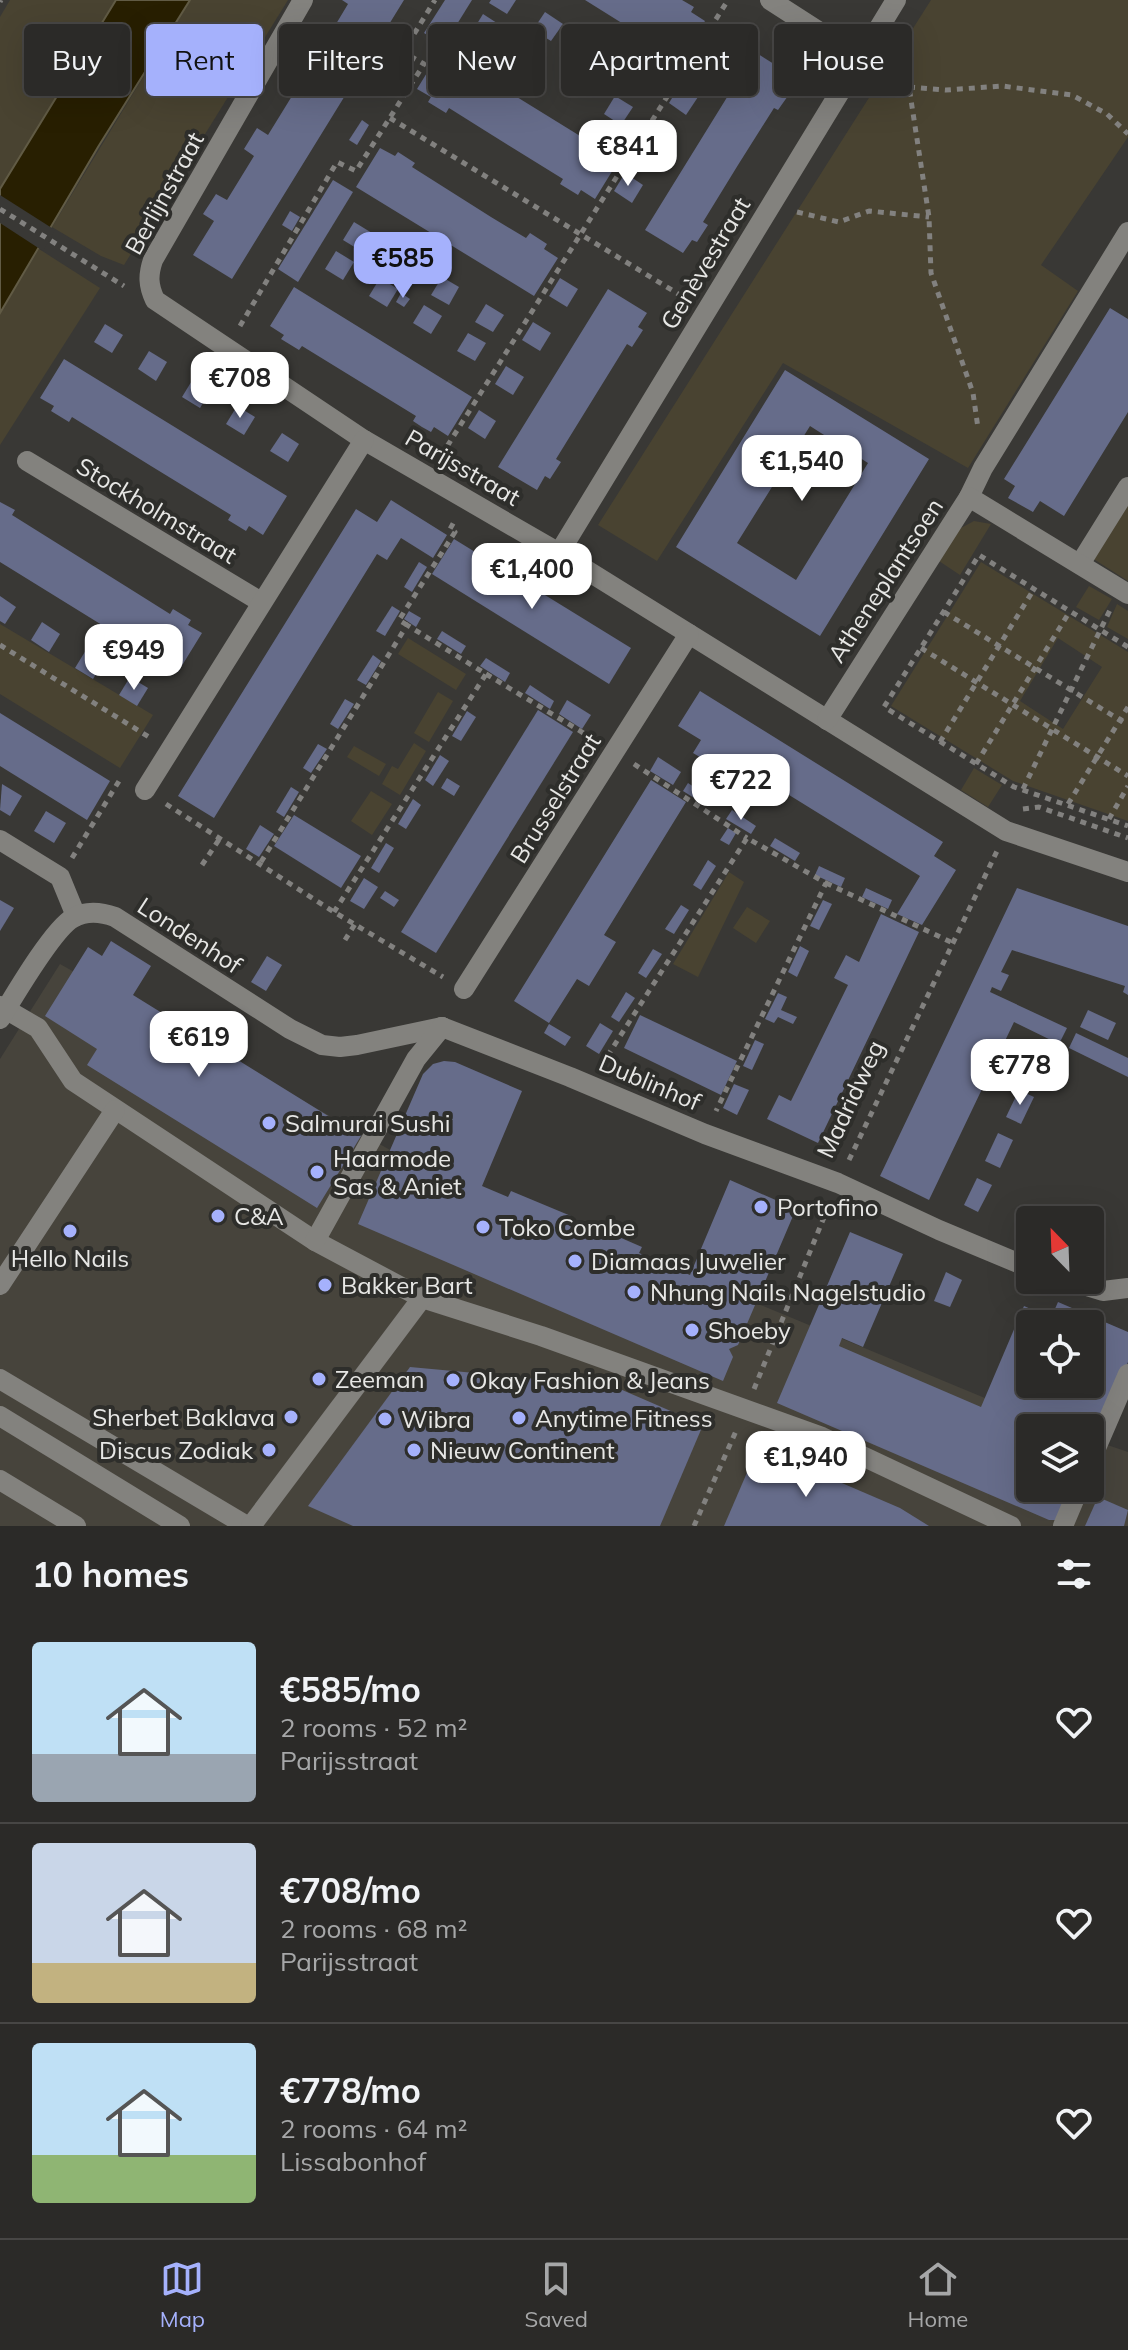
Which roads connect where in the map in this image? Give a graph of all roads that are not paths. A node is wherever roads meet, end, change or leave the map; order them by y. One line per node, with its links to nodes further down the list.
1 (303, 0): 8 (street, Berlijnstraat)
2 (770, 0): 4 (street)
3 (896, 0): 5 (street, Genèvestraat)
4 (807, 24)
5 (884, 24)
6 (843, 96): 13 (street, Genèvestraat)
7 (1128, 232): 12 (street)
8 (149, 287): 9 (street, Parijsstraat)
9 (364, 440): 13 (street, Parijsstraat); 16 (street)
10 (27, 461): 16 (street, Stockholmstraat)
11 (1128, 487): 14 (street)
12 (969, 497): 14 (street, Atheneplantsoen); 18 (street, Atheneplantsoen)
13 (559, 553): 17 (street, Parijsstraat)
14 (1080, 564): 15 (street, Atheneplantsoen)
15 (1124, 592)
16 (261, 602): 19 (street)
17 (689, 634): 18 (street, Parijsstraat); 23 (street, Brusselstraat)
18 (827, 720): 21 (street, Parijsstraat)
19 (145, 790)
20 (0, 840): 22 (street)
21 (1128, 872)
22 (81, 914): 24 (street); 25 (street, Londenhof)
23 (464, 989)
24 (2, 1011): 26 (street)
25 (442, 1027): 27 (street); 28 (street, Dublinhof)
26 (115, 1110): 27 (street); 29 (street)
27 (315, 1241): 32 (street)
28 (1016, 1262)
29 (0, 1285)
30 (1128, 1288): 31 (street)
31 (1104, 1291)
32 (422, 1298): 41 (street); 42 (street)
33 (1128, 1374): 36 (street)
34 (0, 1379): 41 (street)
35 (0, 1416): 40 (street)
36 (1104, 1430)
37 (0, 1480): 39 (street)
38 (1073, 1502): 43 (street)
39 (76, 1526)
40 (180, 1526)
41 (249, 1526)
42 (1011, 1526)
43 (1063, 1526)

